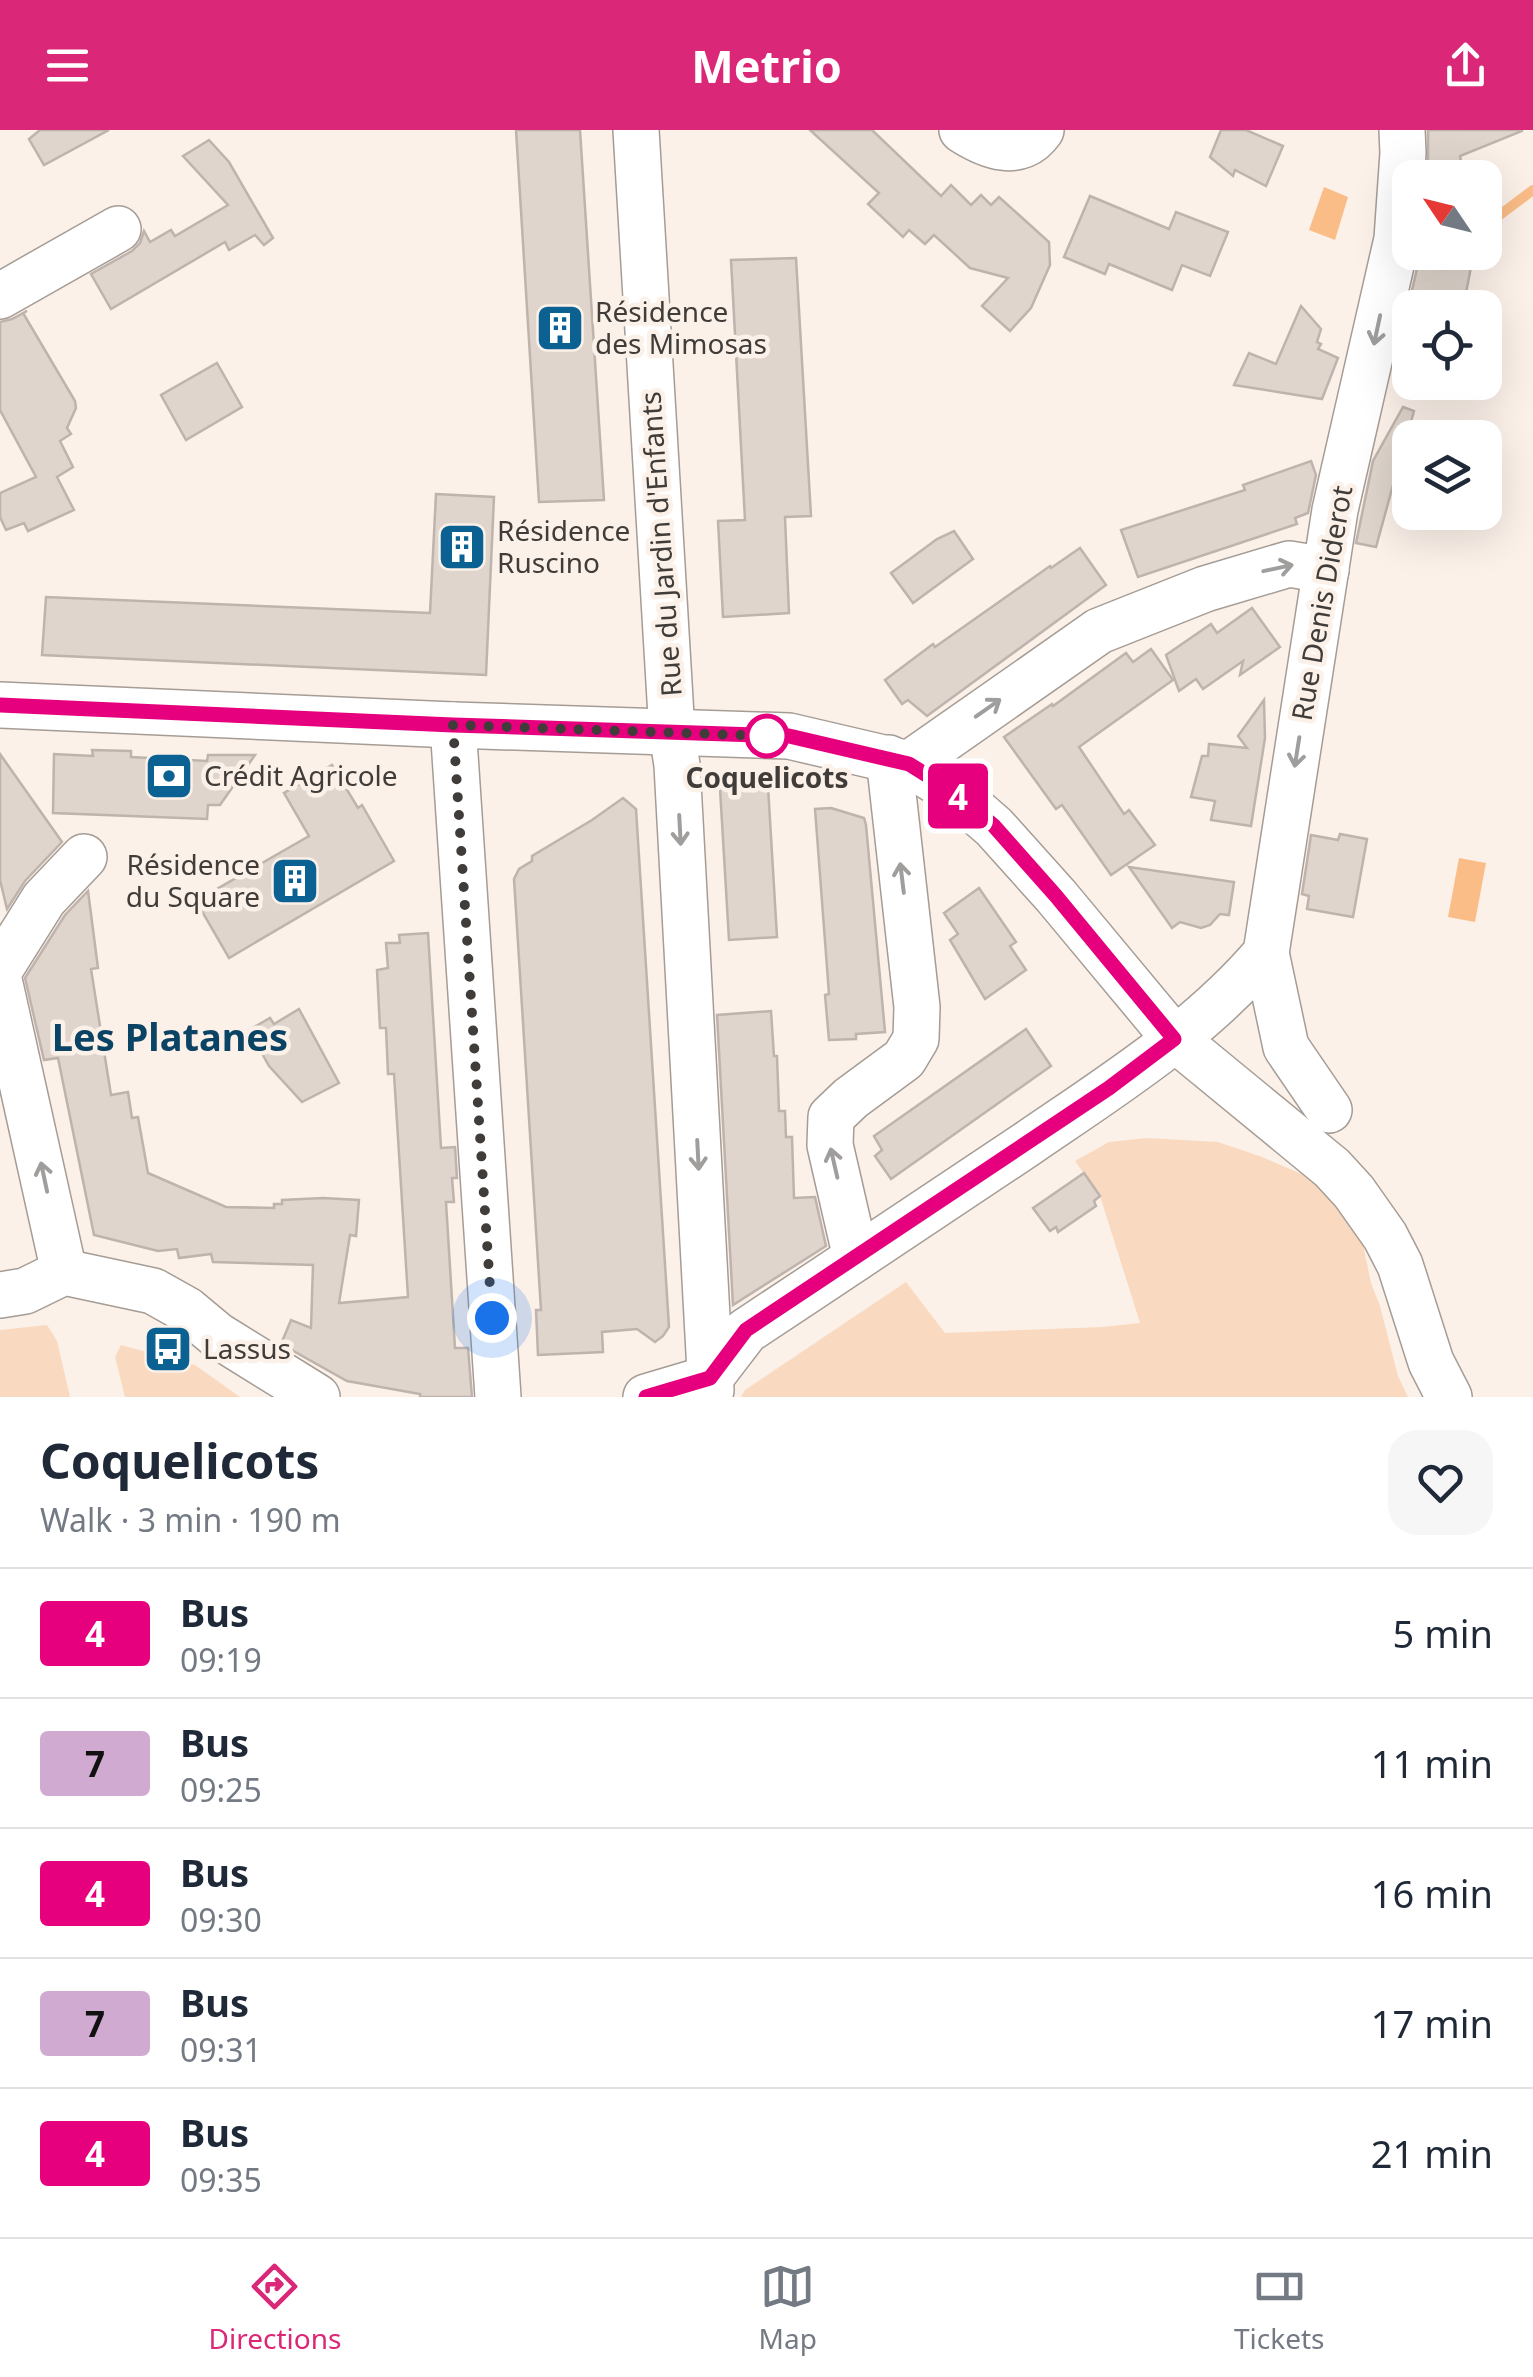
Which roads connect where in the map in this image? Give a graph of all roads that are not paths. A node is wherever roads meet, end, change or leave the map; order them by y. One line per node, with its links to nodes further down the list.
1 (636, 130): 10 (street, Rue du Jardin d'Enfants)
2 (962, 130): 4 (street)
3 (1402, 130): 7 (street, Rue Denis Diderot, one-way to 7)
4 (1031, 138)
5 (118, 229): 6 (street)
6 (0, 296)
7 (1326, 570): 11 (street, one-way to 7); 13 (street, Rue Denis Diderot, one-way to 13)
8 (0, 704): 9 (street)
9 (453, 725): 10 (street); 22 (street)
10 (672, 733): 11 (street); 20 (street, Rue du Jardin d'Enfants, one-way to 20)
11 (899, 761): 16 (street); 18 (street, one-way to 11)
12 (84, 858): 14 (street)
13 (1266, 954): 16 (street); 17 (street)
14 (0, 969)
15 (0, 984): 19 (street, one-way to 15)
16 (1174, 1039): 18 (street); 24 (street)
17 (1328, 1110)
18 (856, 1258): 20 (street)
19 (30, 1286): 21 (street)
20 (711, 1387): 23 (street)
21 (316, 1397)
22 (498, 1397)
23 (646, 1397)
24 (1450, 1397)

